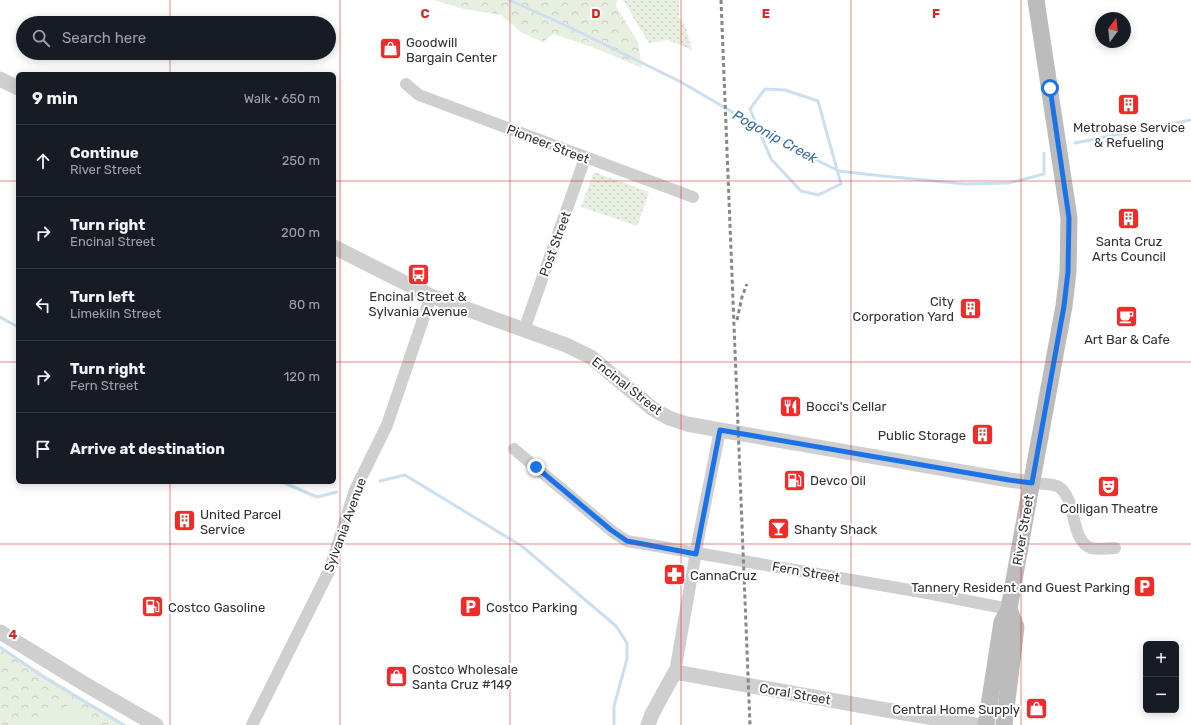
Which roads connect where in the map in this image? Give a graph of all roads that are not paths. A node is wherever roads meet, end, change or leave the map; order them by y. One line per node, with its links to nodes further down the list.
1 (1036, 0): 12 (main road, River Street)
2 (0, 79): 4 (street)
3 (406, 84): 5 (street, Pioneer Street)
4 (16, 87)
5 (585, 158): 6 (street, Pioneer Street); 9 (street, Post Street)
6 (692, 197)
7 (336, 248): 8 (street, Encinal Street)
8 (431, 296): 9 (street, Encinal Street); 19 (street, Sylvania Avenue)
9 (524, 330): 10 (street, Encinal Street)
10 (720, 430): 12 (street, Encinal Street); 14 (street)
11 (514, 449): 14 (street, Fern Street)
12 (1032, 483): 13 (street); 15 (main road, River Street)
13 (1116, 548)
14 (696, 554): 15 (street, Fern Street); 17 (street)
15 (1009, 609): 22 (main road, River Street); 23 (main road)
16 (0, 632): 18 (street)
17 (675, 672): 20 (street); 21 (street, Coral Street)
18 (156, 725)
19 (252, 725)
20 (648, 725)
21 (974, 725)
22 (986, 725)
23 (1004, 725)

